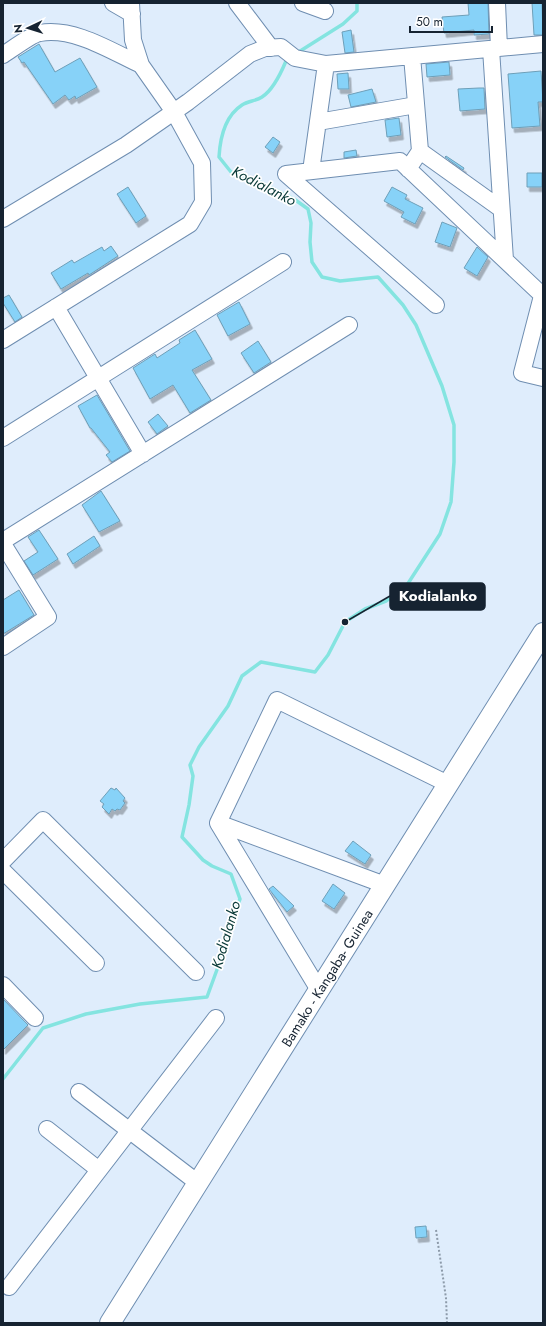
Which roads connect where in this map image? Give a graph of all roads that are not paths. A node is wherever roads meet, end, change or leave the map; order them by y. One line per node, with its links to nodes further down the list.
1 (113, 3): 5 (street)
2 (237, 3): 8 (street)
3 (303, 3): 6 (street)
4 (497, 3): 9 (street)
5 (131, 9): 13 (street)
6 (324, 11)
7 (543, 44): 9 (street)
8 (271, 48): 12 (street); 15 (street)
9 (495, 49): 11 (street); 20 (street)
10 (3, 55): 13 (street)
11 (412, 56): 12 (street); 14 (street)
12 (326, 64): 16 (street)
13 (141, 65): 15 (street)
14 (416, 105): 16 (street); 17 (street)
15 (174, 112): 21 (street); 26 (street)
16 (318, 122): 19 (street)
17 (420, 151): 18 (street); 20 (street)
18 (408, 168): 19 (street); 22 (street)
19 (311, 171): 25 (street)
20 (502, 209): 22 (street)
21 (3, 219)
22 (505, 260): 24 (street)
23 (283, 262): 29 (street)
24 (543, 293): 30 (street)
25 (436, 305)
26 (56, 307): 28 (street); 29 (street)
27 (349, 325): 32 (street)
28 (3, 340)
29 (98, 378): 31 (street); 32 (street)
30 (543, 378)
31 (3, 438)
32 (142, 454): 33 (street)
33 (3, 541)
34 (3, 544): 36 (street)
35 (543, 633): 37 (main road, Bamako - Kangaba- Guinea)
36 (3, 647)
37 (448, 784): 38 (street); 41 (main road, Bamako - Kangaba- Guinea)
38 (218, 823): 41 (street); 45 (street)
39 (3, 861): 43 (street)
40 (3, 871): 42 (street)
41 (385, 885): 45 (main road, Bamako - Kangaba- Guinea)
42 (96, 963)
43 (196, 972)
44 (3, 985): 46 (street)
45 (319, 990): 52 (main road, Bamako - Kangaba- Guinea)
46 (35, 1018)
47 (216, 1018): 50 (street)
48 (79, 1092): 50 (street)
49 (46, 1129): 51 (street)
50 (129, 1130): 51 (street); 52 (street)
51 (99, 1170): 53 (street)
52 (198, 1183): 54 (main road, Bamako - Kangaba- Guinea)
53 (9, 1287)
54 (113, 1322)

